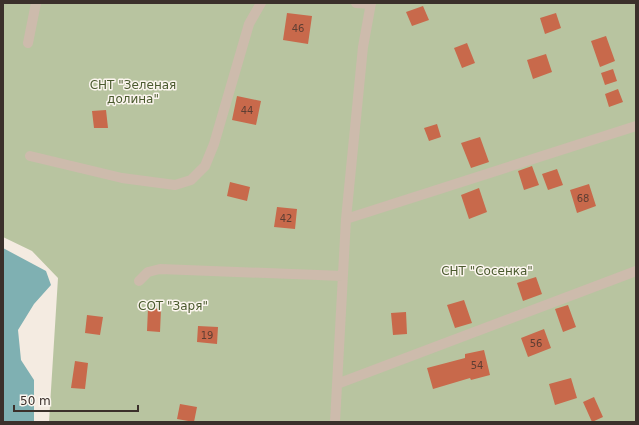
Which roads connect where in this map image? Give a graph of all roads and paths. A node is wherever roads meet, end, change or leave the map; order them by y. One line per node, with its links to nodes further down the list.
1 (36, 3): 5 (lane)
2 (261, 3): 7 (lane)
3 (356, 3): 4 (lane)
4 (371, 4): 8 (lane)
5 (28, 42)
6 (636, 126): 8 (lane)
7 (30, 156)
8 (346, 219): 10 (lane)
9 (636, 271): 12 (lane)
10 (343, 276): 11 (lane); 12 (lane)
11 (139, 281)
12 (337, 384): 13 (lane)
13 (335, 422)

